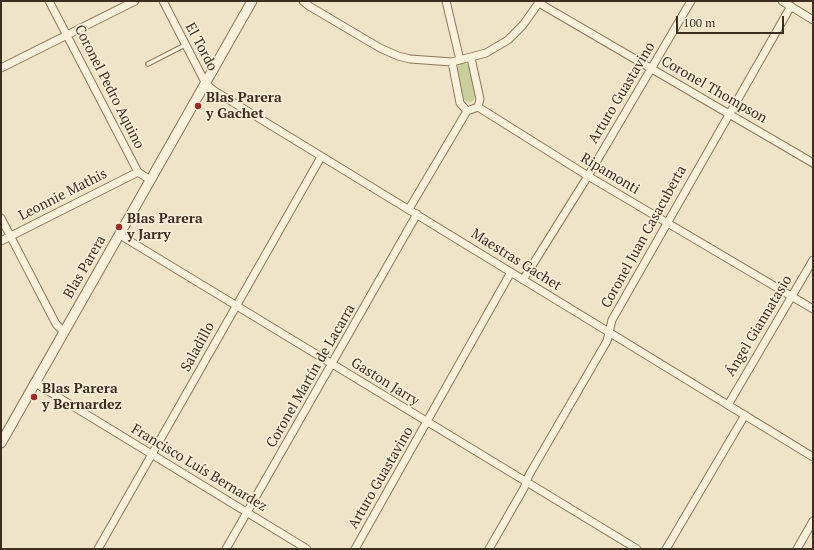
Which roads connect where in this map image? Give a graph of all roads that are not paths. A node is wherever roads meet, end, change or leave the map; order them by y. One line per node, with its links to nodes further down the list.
1 (50, 1): 12 (street, Coronel Pedro Aquino)
2 (135, 1): 12 (street)
3 (163, 1): 13 (street, El Tordo)
4 (252, 1): 20 (street, Blas Parera)
5 (303, 1): 16 (street)
6 (446, 1): 15 (street)
7 (691, 1): 19 (street, Arturo Guastavino)
8 (782, 1): 10 (street)
9 (540, 2): 14 (street); 19 (street, Coronel Thompson)
10 (791, 6): 11 (street); 23 (street, Coronel Juan Casacuberta)
11 (813, 20)
12 (67, 34): 18 (street); 26 (street, Coronel Pedro Aquino)
13 (186, 45): 17 (lane); 20 (street, El Tordo)
14 (471, 58): 15 (street); 21 (street)
15 (460, 60): 16 (street)
16 (452, 62): 22 (street)
17 (148, 64)
18 (1, 68)
19 (651, 69): 23 (street, Coronel Thompson); 27 (street, Arturo Guastavino)
20 (206, 84): 24 (street, Maestras Gachet); 28 (street, Blas Parera)
21 (478, 107): 22 (street); 27 (street, Ripamonti)
22 (467, 111): 29 (street)
23 (728, 114): 25 (street, Coronel Thompson); 32 (street, Coronel Juan Casacuberta)
24 (321, 157): 29 (street, Maestras Gachet); 40 (street, Saladillo)
25 (813, 163)
26 (138, 172): 28 (street, Coronel Pedro Aquino); 34 (street, Leonnie Mathis)
27 (588, 176): 32 (street, Ripamonti); 38 (street, Arturo Guastavino)
28 (150, 180): 33 (street, Blas Parera)
29 (409, 209): 30 (street, Maestras Gachet)
30 (416, 214): 37 (street, Maestras Gachet); 44 (street, Coronel Martín de Lacarra)
31 (1, 218): 34 (street)
32 (666, 224): 39 (street, Ripamonti); 43 (street, Coronel Juan Casacuberta)
33 (120, 235): 40 (street, Gaston Jarry); 42 (street, Blas Parera)
34 (10, 236): 35 (street, Leonnie Mathis); 42 (street)
35 (1, 241)
36 (813, 260): 39 (street, Ángel Giannatasio)
37 (511, 272): 38 (street, Maestras Gachet); 48 (street, Arturo Guastavino)
38 (523, 280): 43 (street, Maestras Gachet)
39 (792, 297): 41 (street, Ripamonti); 46 (street, Ángel Giannatasio)
40 (236, 306): 44 (street, Gaston Jarry); 51 (street, Saladillo)
41 (813, 309)
42 (64, 332): 45 (street, Blas Parera)
43 (610, 333): 46 (street, Maestras Gachet); 53 (street, Coronel Juan Casacuberta)
44 (332, 365): 48 (street, Gaston Jarry); 54 (street, Coronel Martín de Lacarra)
45 (36, 383): 49 (street, Blas Parera); 51 (street, Francisco Luís Bernardez)
46 (728, 405): 47 (street, Maestras Gachet)
47 (745, 415): 52 (street, Maestras Gachet); 62 (street)
48 (427, 423): 53 (street, Gaston Jarry); 59 (street, Arturo Guastavino)
49 (5, 432): 50 (street, Blas Parera)
50 (1, 443)
51 (152, 455): 54 (street, Francisco Luís Bernardez); 56 (street, Saladillo)
52 (813, 457)
53 (526, 483): 60 (street, Coronel Juan Casacuberta); 61 (street, Gaston Jarry)
54 (248, 513): 57 (street, Coronel Martín de Lacarra); 58 (street, Francisco Luís Bernardez)
55 (813, 521): 63 (street)
56 (98, 549)
57 (226, 549)
58 (307, 549)
59 (355, 549)
60 (489, 549)
61 (637, 549)
62 (666, 549)
63 (797, 549)

